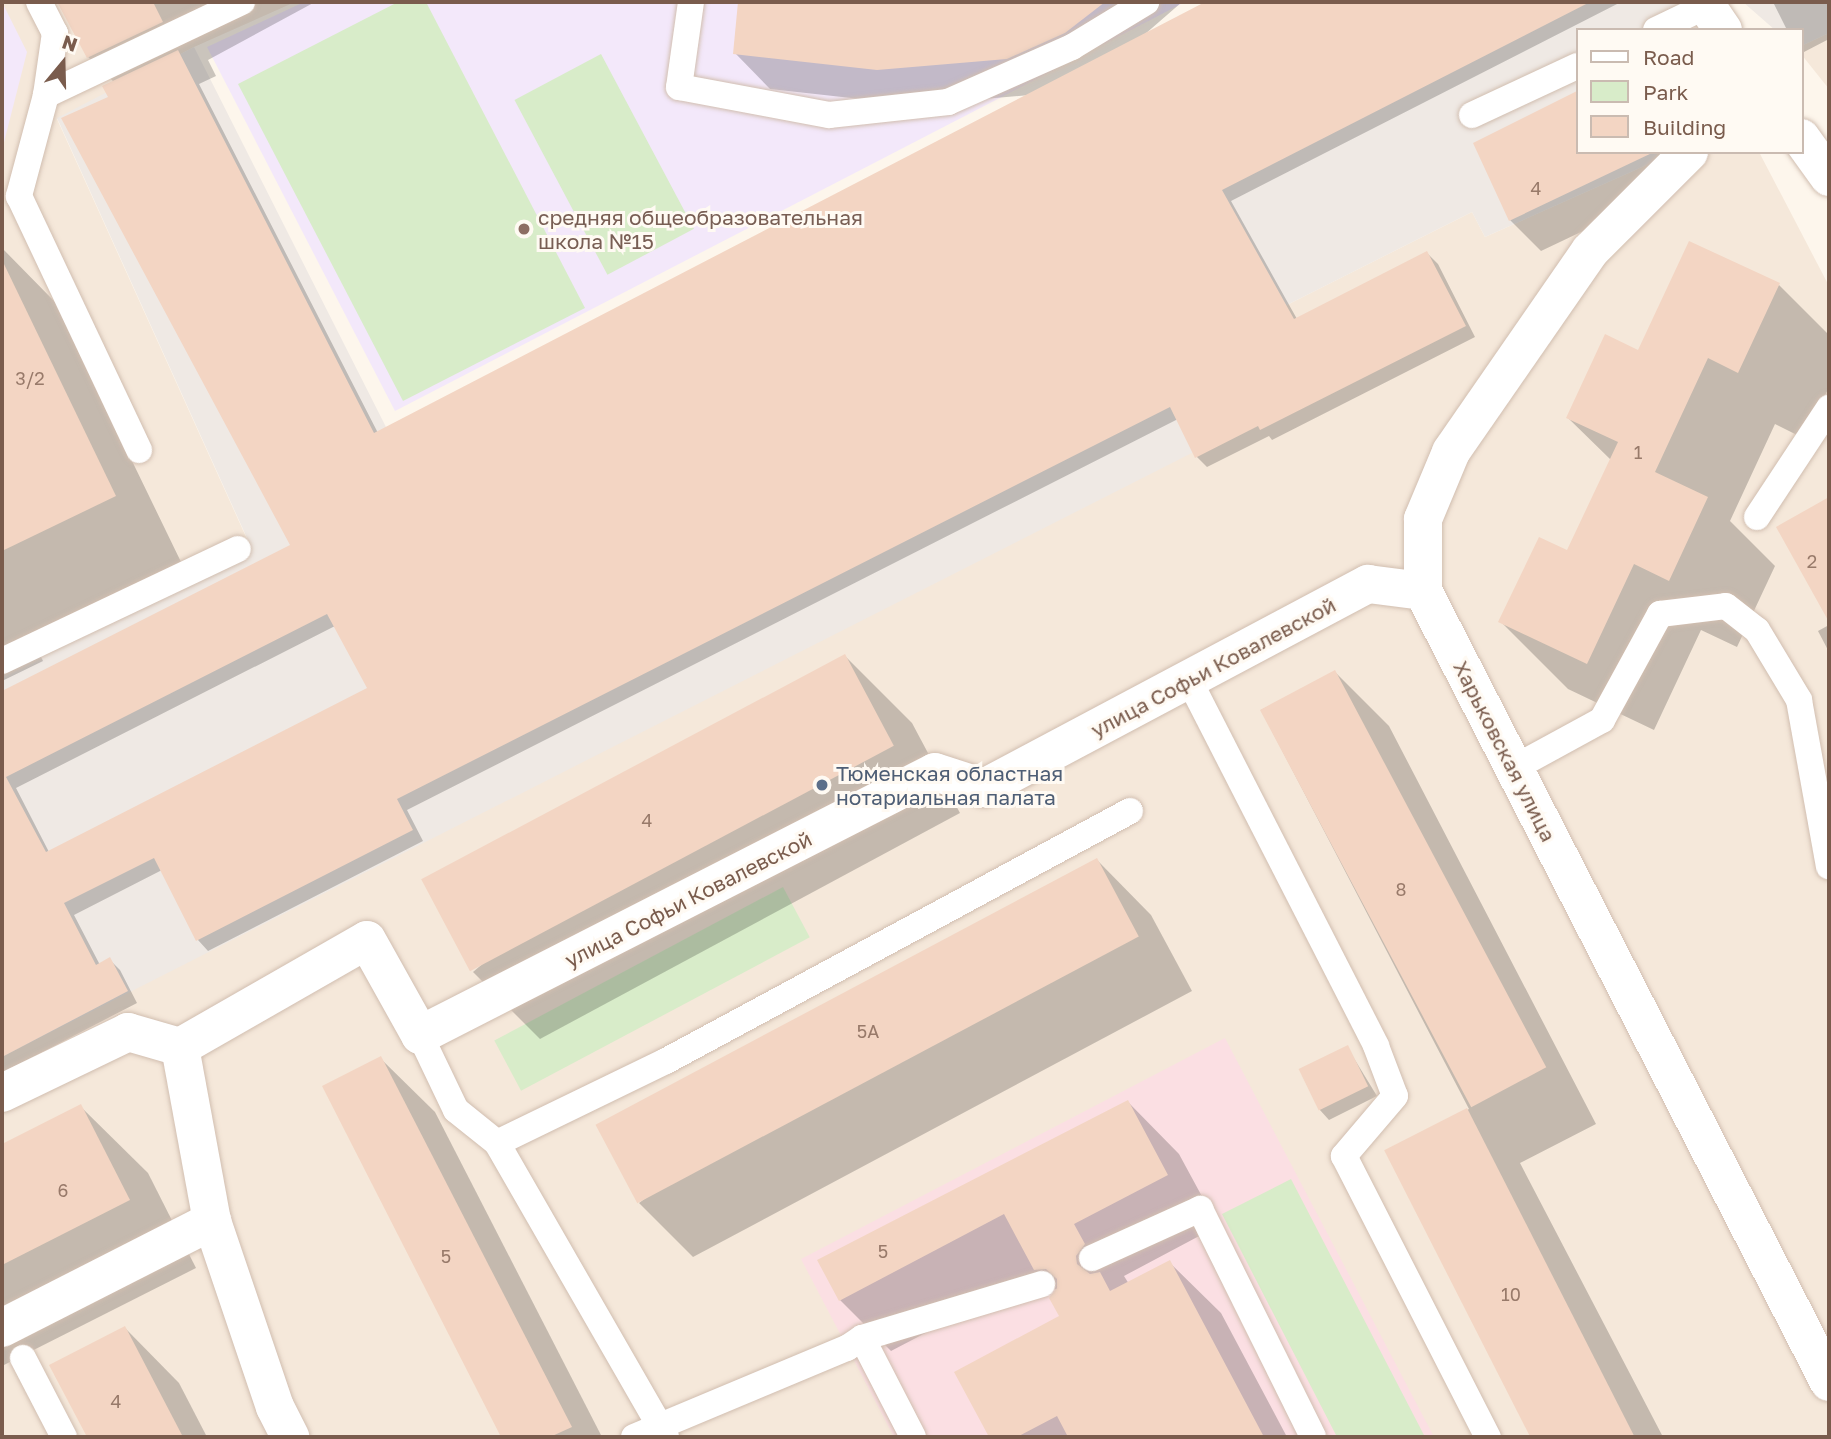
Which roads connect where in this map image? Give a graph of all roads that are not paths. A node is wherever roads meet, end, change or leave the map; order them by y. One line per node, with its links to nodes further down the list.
1 (40, 2): 8 (lane)
2 (242, 2): 8 (lane)
3 (691, 2): 4 (lane)
4 (1146, 2)
5 (1711, 13): 6 (lane)
6 (1662, 28)
7 (1576, 66): 9 (lane)
8 (46, 95): 13 (lane)
9 (1472, 116)
10 (1803, 141): 12 (street)
11 (1687, 154): 18 (street, Харьковская улица)
12 (1829, 177)
13 (10, 201): 15 (lane)
14 (1829, 408): 16 (lane)
15 (139, 450)
16 (1756, 517)
17 (238, 549): 19 (lane)
18 (1423, 591): 20 (street, улица Софьи Ковалевской); 21 (street, Харьковская улица)
19 (2, 661)
20 (1189, 680): 24 (street, улица Софьи Ковалевской); 41 (lane)
21 (1514, 768): 23 (lane); 32 (street, Харьковская улица)
22 (1130, 811): 27 (lane)
23 (1829, 866)
24 (420, 1035): 25 (street); 27 (lane)
25 (180, 1047): 26 (street); 28 (street)
26 (2, 1093)
27 (497, 1143): 35 (lane)
28 (212, 1222): 33 (street); 37 (street)
29 (1092, 1258): 40 (lane)
30 (1042, 1283): 31 (lane)
31 (862, 1338): 35 (lane); 39 (lane)
32 (1820, 1338): 34 (street, Харьковская улица)
33 (13, 1343): 36 (lane)
34 (1829, 1382)
35 (662, 1430): 38 (lane)
36 (64, 1437)
37 (290, 1437)
38 (634, 1437)
39 (913, 1437)
40 (1313, 1437)
41 (1488, 1437)

